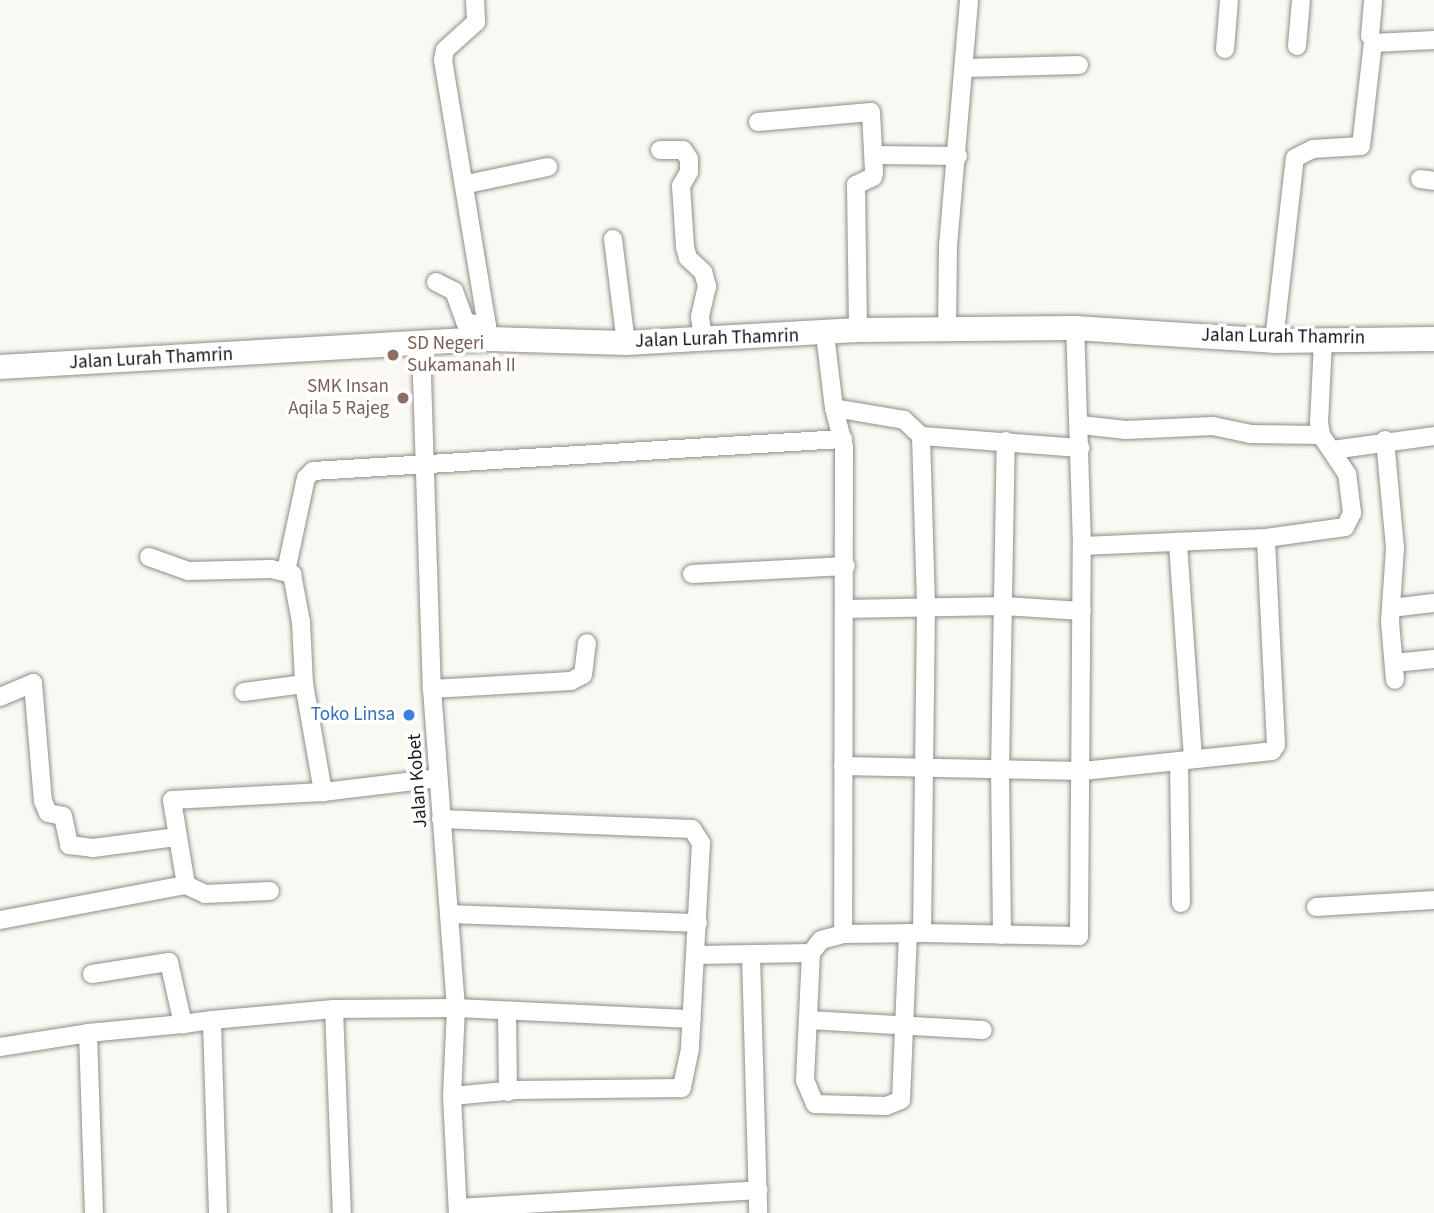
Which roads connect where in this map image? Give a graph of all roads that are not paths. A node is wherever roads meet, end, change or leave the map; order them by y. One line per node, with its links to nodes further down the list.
1 (475, 0): 17 (street)
2 (970, 0): 11 (street)
3 (1229, 0): 9 (street)
4 (1301, 0): 8 (street)
5 (1373, 0): 6 (street)
6 (1370, 36)
7 (1434, 40): 28 (street)
8 (1297, 46)
9 (1225, 48)
10 (1079, 65): 11 (street)
11 (965, 68): 15 (street)
12 (758, 121): 14 (street)
13 (660, 150): 25 (street)
14 (875, 155): 15 (street); 21 (street)
15 (958, 156): 22 (street)
16 (548, 167): 17 (street)
17 (467, 184): 23 (street)
18 (612, 239): 29 (street)
19 (436, 282): 23 (street)
20 (1075, 328): 22 (street, Jalan Lurah Thamrin); 28 (street, Jalan Lurah Thamrin); 33 (street)
21 (858, 330): 22 (street, Jalan Lurah Thamrin); 24 (street, Jalan Lurah Thamrin)
22 (947, 330)
23 (487, 332): 29 (street, Jalan Lurah Thamrin); 30 (street, Jalan Lurah Thamrin)
24 (825, 334): 25 (street, Jalan Lurah Thamrin); 32 (street)
25 (702, 338): 29 (street, Jalan Lurah Thamrin)
26 (1434, 339): 27 (street, Jalan Lurah Thamrin)
27 (1323, 340): 28 (street, Jalan Lurah Thamrin); 34 (street)
28 (1274, 341)
29 (626, 342)
30 (421, 345): 31 (street, Jalan Lurah Thamrin); 42 (street, Jalan Kobet)
31 (0, 367)
32 (834, 408): 35 (street); 37 (street)
33 (1080, 425): 34 (street); 40 (street)
34 (1321, 435): 41 (street)
35 (921, 436): 39 (street); 52 (street)
36 (1434, 436): 38 (street)
37 (843, 439): 42 (street); 47 (street)
38 (1385, 440): 41 (street); 53 (street)
39 (1006, 441): 40 (street); 51 (street)
40 (1081, 448): 45 (street)
41 (1332, 450): 43 (street)
42 (423, 467): 48 (street); 59 (street, Jalan Kobet)
43 (1266, 538): 44 (street); 62 (street)
44 (1178, 544): 45 (street); 62 (street)
45 (1082, 545): 55 (street)
46 (149, 557): 48 (street)
47 (846, 566): 49 (street); 54 (street)
48 (286, 570): 58 (street)
49 (692, 574)
50 (1434, 603): 53 (street)
51 (1004, 606): 52 (street); 55 (street); 65 (street)
52 (926, 608): 54 (street); 64 (street)
53 (1391, 608): 57 (street)
54 (845, 609): 63 (street)
55 (1082, 611): 66 (street)
56 (587, 643): 59 (street)
57 (1434, 659)
58 (304, 684): 60 (street); 68 (street)
59 (432, 689): 67 (street, Jalan Kobet)
60 (244, 692)
61 (0, 697): 70 (street)
62 (1186, 760): 66 (street); 74 (street)
63 (843, 766): 64 (street); 80 (street)
64 (922, 769): 65 (street); 79 (street)
65 (1000, 771): 66 (street); 81 (street)
66 (1083, 771): 81 (street)
67 (438, 778): 68 (street); 69 (street, Jalan Kobet)
68 (323, 792): 70 (street)
69 (442, 819): 76 (street, Jalan Kobet); 78 (street)
70 (177, 837): 71 (street)
71 (186, 885): 72 (street); 77 (street)
72 (270, 891)
73 (1434, 900): 75 (street)
74 (1181, 903)
75 (1316, 907)
76 (451, 914): 78 (street); 86 (street, Jalan Kobet)
77 (0, 920)
78 (698, 923): 83 (street)
79 (915, 933): 80 (street); 81 (street); 93 (street)
80 (843, 934): 82 (street)
81 (1002, 935)
82 (811, 953): 84 (street); 91 (street)
83 (696, 955): 84 (street); 89 (street)
84 (751, 956): 99 (street)
85 (92, 974): 92 (street)
86 (456, 1008): 87 (street); 88 (street); 98 (street, Jalan Kobet)
87 (334, 1009): 90 (street); 103 (street)
88 (508, 1011): 89 (street); 97 (street)
89 (692, 1019): 97 (street)
90 (212, 1020): 92 (street); 102 (street)
91 (809, 1020): 93 (street); 93 (street)
92 (183, 1024): 95 (street)
93 (905, 1027): 94 (street)
94 (983, 1030)
95 (88, 1033): 96 (street); 101 (street)
96 (0, 1046)
97 (508, 1092): 98 (street)
98 (452, 1096): 100 (street, Jalan Kobet)
99 (758, 1189): 100 (street); 104 (street)
100 (458, 1210)
101 (94, 1213)
102 (218, 1213)
103 (342, 1213)
104 (758, 1213)

